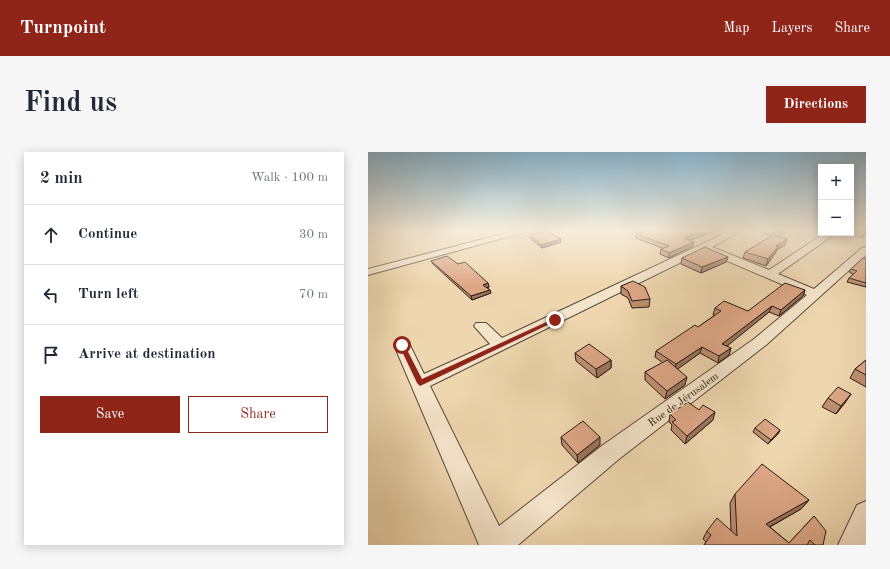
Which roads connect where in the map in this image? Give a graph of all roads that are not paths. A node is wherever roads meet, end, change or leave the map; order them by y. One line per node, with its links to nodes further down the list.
1 (458, 248): 6 (street)
2 (700, 248): 11 (street)
3 (706, 248): 7 (street)
4 (808, 248): 7 (street)
5 (866, 250): 8 (street, Rue de Jérusalem)
6 (368, 272)
7 (769, 275): 8 (street)
8 (816, 294): 15 (street, Rue de Jérusalem)
9 (481, 326): 11 (street)
10 (402, 345): 12 (street)
11 (501, 346): 12 (street)
12 (420, 383): 14 (street)
13 (866, 514): 16 (street)
14 (493, 545)
15 (497, 545)
16 (852, 545)

